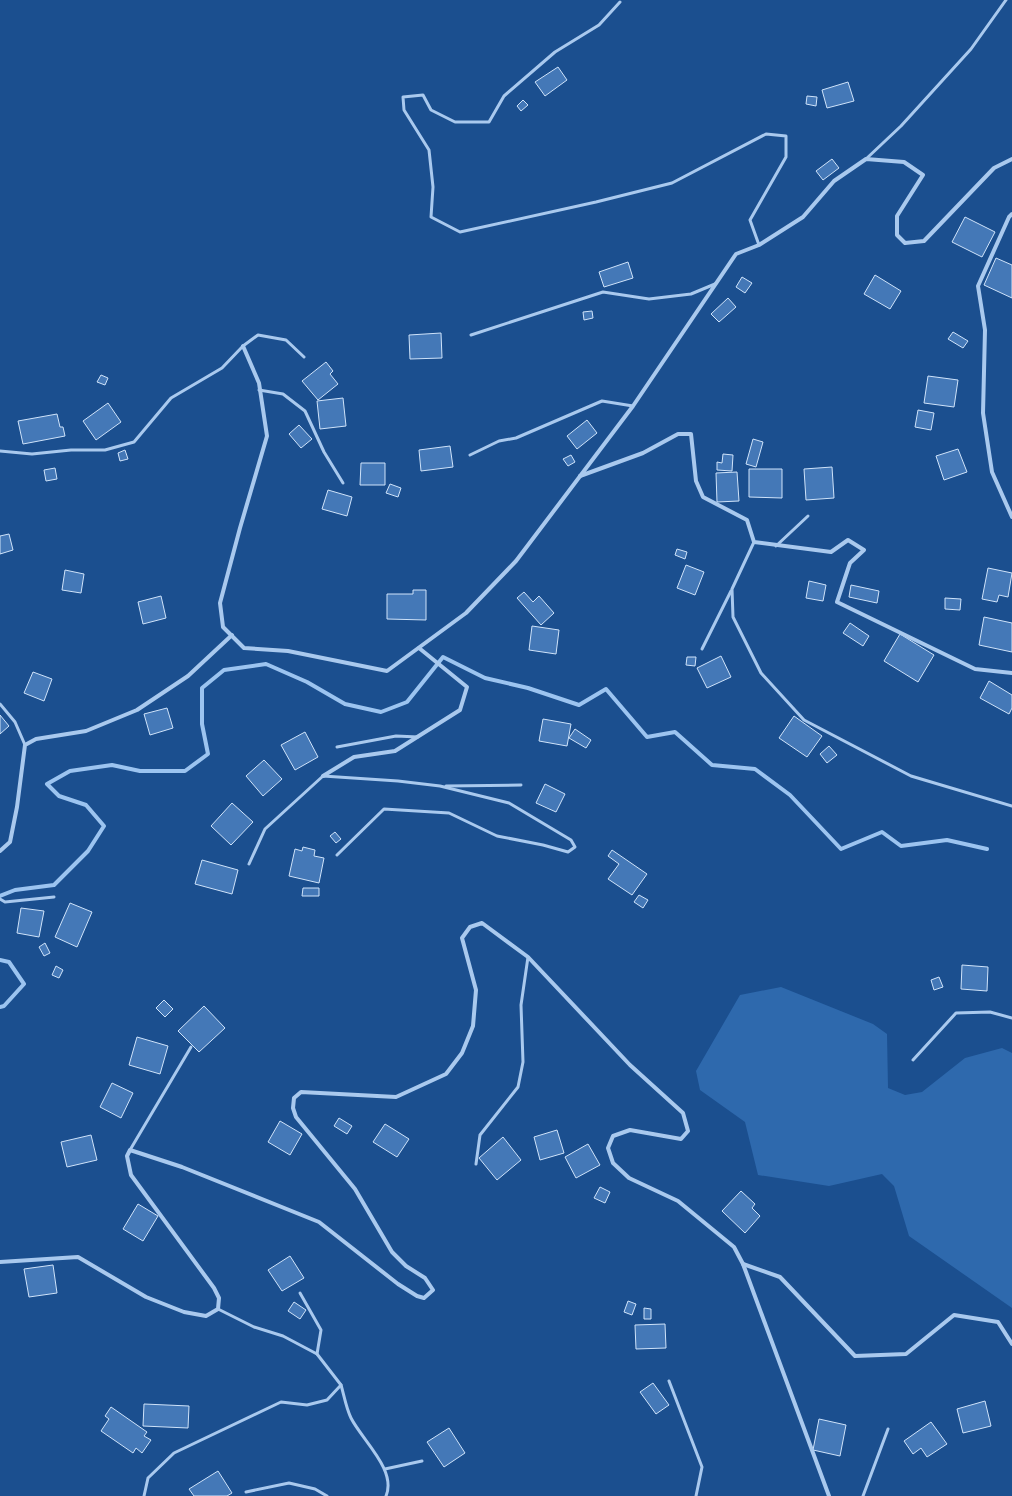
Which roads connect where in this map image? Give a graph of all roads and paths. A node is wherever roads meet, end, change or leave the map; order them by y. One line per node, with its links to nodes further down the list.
1 (1006, 0): 3 (lane)
2 (620, 2): 6 (lane)
3 (866, 159): 4 (street); 6 (street)
4 (1012, 159)
5 (1012, 214): 18 (street)
6 (759, 245): 7 (street)
7 (716, 283): 8 (lane); 12 (street)
8 (471, 335)
9 (243, 346): 10 (lane); 11 (street); 13 (lane)
10 (304, 357)
11 (259, 390): 16 (lane); 22 (street)
12 (633, 406): 14 (lane); 15 (street)
13 (0, 451)
14 (470, 455)
15 (580, 476): 19 (street); 23 (street)
16 (343, 483)
17 (808, 516): 20 (lane)
18 (1012, 517)
19 (754, 542): 20 (street); 21 (lane)
20 (776, 546): 25 (street)
21 (732, 589): 24 (lane); 33 (lane)
22 (232, 635): 23 (street); 28 (street)
23 (419, 648): 27 (street)
24 (702, 649)
25 (1012, 673)
26 (0, 704): 28 (lane)
27 (418, 737): 29 (lane); 30 (street)
28 (25, 745): 34 (street)
29 (337, 747)
30 (323, 776): 32 (lane); 36 (lane)
31 (522, 785): 32 (lane)
32 (440, 786): 35 (lane)
33 (1012, 806)
34 (0, 851)
35 (337, 855)
36 (249, 864)
37 (54, 897): 38 (lane)
38 (0, 899)
39 (528, 957): 43 (street); 44 (lane); 46 (street)
40 (1012, 1018): 42 (lane)
41 (191, 1047): 43 (lane)
42 (914, 1060)
43 (130, 1150): 48 (street)
44 (476, 1164)
45 (0, 1262): 48 (street)
46 (743, 1264): 49 (street); 61 (street)
47 (300, 1293): 50 (lane)
48 (218, 1309): 50 (lane)
49 (1012, 1344)
50 (317, 1354): 52 (lane)
51 (669, 1381): 60 (lane)
52 (342, 1385): 55 (lane); 57 (lane)
53 (888, 1429): 62 (lane)
54 (422, 1461): 55 (lane)
55 (385, 1469): 59 (lane)
56 (246, 1492): 58 (lane)
57 (144, 1496)
58 (327, 1496)
59 (386, 1496)
60 (696, 1496)
61 (829, 1496)
62 (863, 1496)

